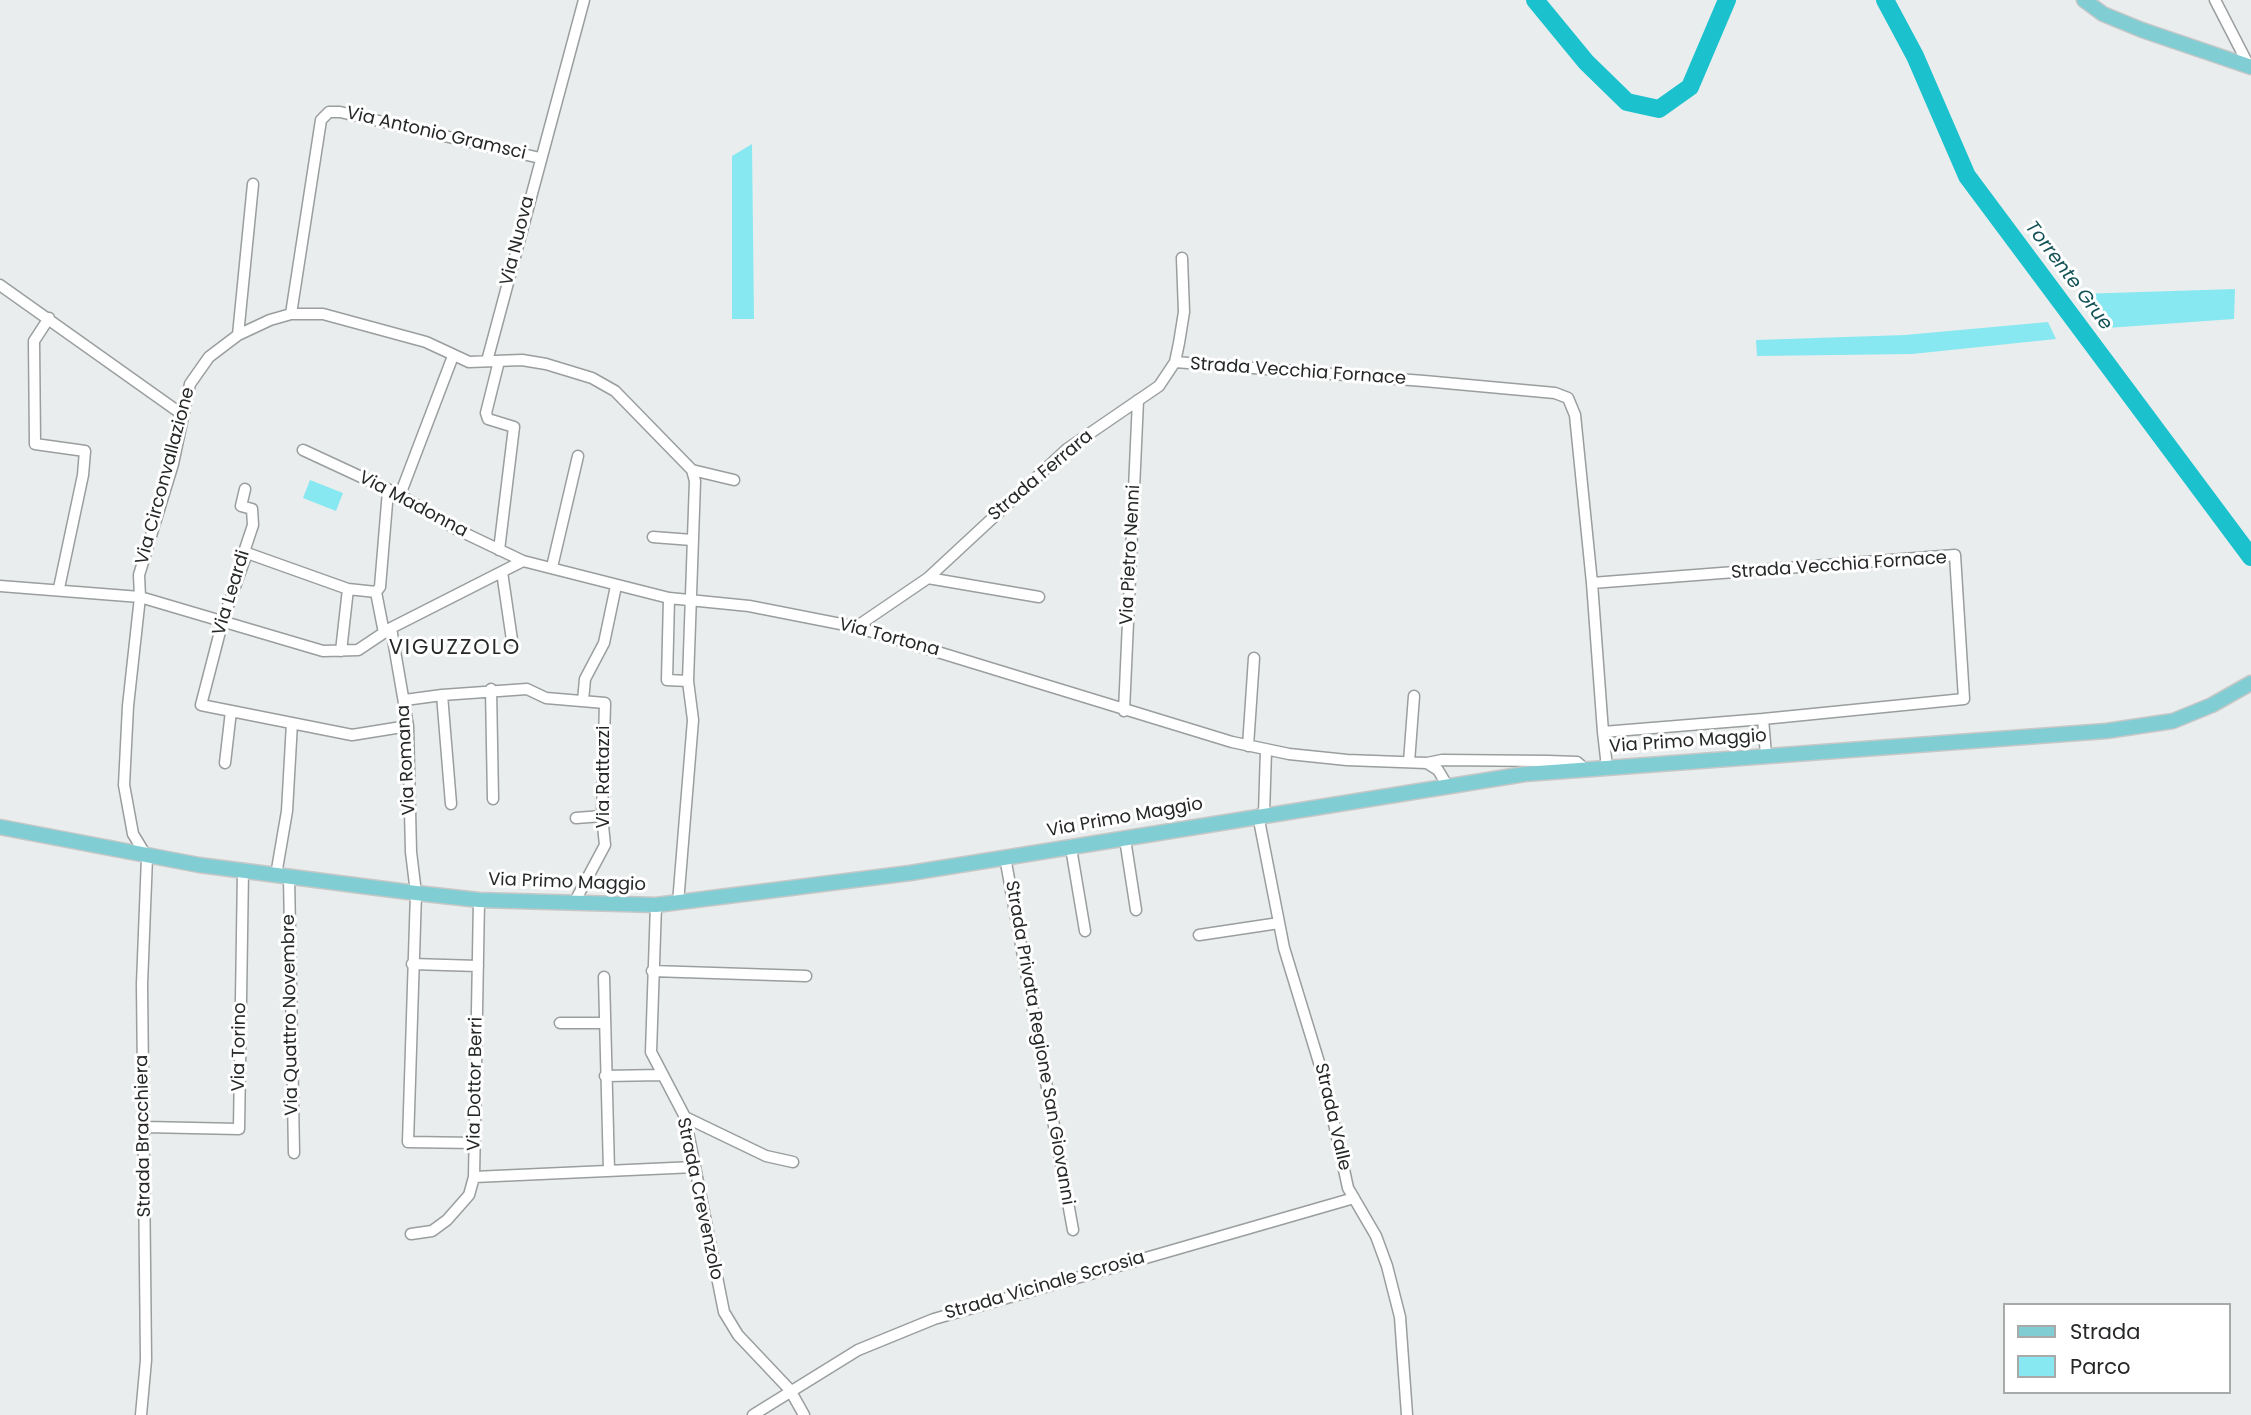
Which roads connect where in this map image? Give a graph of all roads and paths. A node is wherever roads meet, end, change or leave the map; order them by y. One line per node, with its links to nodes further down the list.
1 (584, 0): 5 (street, Via Nuova)
2 (2084, 0): 4 (main road)
3 (2215, 0): 4 (street)
4 (2250, 67)
5 (540, 158): 9 (street, Via Antonio Gramsci); 13 (street, Via Nuova)
6 (253, 184): 11 (street)
7 (1182, 258): 14 (street, Strada Ferrara)
8 (0, 285): 10 (street)
9 (291, 314): 11 (street, Via Circonvallazione); 12 (street, Via Circonvallazione)
10 (48, 318): 16 (street); 35 (street)
11 (238, 335): 16 (street, Via Circonvallazione)
12 (453, 356): 13 (street, Via Circonvallazione); 23 (street)
13 (493, 361): 19 (street, Via Circonvallazione); 26 (street, Via Nuova)
14 (1175, 362): 15 (street, Strada Ferrara); 32 (street, Strada Vecchia Fornace)
15 (1138, 400): 31 (street, Strada Ferrara); 56 (street, Via Pietro Nenni)
16 (183, 415): 38 (street, Via Circonvallazione)
17 (303, 450): 22 (street, Via Madonna)
18 (578, 456): 29 (street)
19 (692, 470): 20 (street); 25 (street)
20 (734, 480)
21 (245, 489): 27 (street, Via Leardi)
22 (388, 491): 23 (street, Via Madonna); 37 (street)
23 (400, 495): 26 (street, Via Madonna)
24 (653, 537): 25 (street)
25 (692, 540): 41 (street)
26 (499, 550): 28 (street, Via Madonna)
27 (247, 553): 36 (street); 42 (street, Via Leardi)
28 (523, 561): 29 (street, Via Tortona); 30 (street)
29 (552, 567): 34 (street, Via Tortona)
30 (502, 572): 44 (street); 45 (street)
31 (928, 578): 39 (street); 43 (street, Strada Ferrara)
32 (1592, 583): 57 (street, Strada Vecchia Fornace); 60 (street, Strada Vecchia Fornace)
33 (0, 586): 35 (street)
34 (616, 586): 40 (street, Via Tortona); 54 (street)
35 (59, 588): 38 (street)
36 (348, 589): 37 (street); 46 (street)
37 (376, 592): 44 (street, Via Romana)
38 (140, 597): 42 (street); 78 (street, Via Circonvallazione)
39 (1039, 597)
40 (668, 598): 41 (street, Via Tortona); 48 (street)
41 (690, 600): 43 (street, Via Tortona); 48 (street)
42 (223, 620): 46 (street); 55 (street, Via Leardi)
43 (856, 627): 56 (street, Via Tortona)
44 (387, 631): 46 (street); 53 (street, Via Romana)
45 (512, 640)
46 (341, 650)
47 (1254, 658): 61 (street)
48 (688, 681): 85 (street)
49 (2251, 683): 63 (main road, Via Primo Maggio)
50 (491, 689): 52 (street); 54 (street); 70 (street)
51 (1414, 696): 64 (street)
52 (443, 699): 53 (street); 71 (street)
53 (405, 700): 59 (street, Via Romana)
54 (583, 701): 73 (street, Via Rattazzi)
55 (231, 711): 58 (street); 65 (street)
56 (1124, 711): 61 (street, Via Tortona)
57 (1763, 719): 60 (street, Strada Vecchia Fornace); 63 (street)
58 (292, 723): 59 (street); 81 (street, Via Quattro Novembre)
59 (408, 726): 82 (street, Via Romana)
60 (1604, 732): 67 (street)
61 (1248, 746): 62 (street, Via Tortona)
62 (1266, 750): 64 (street, Via Tortona); 72 (street, Strada Valle)
63 (1766, 755): 67 (main road, Via Primo Maggio)
64 (1409, 762): 66 (street, Via Tortona)
65 (225, 763)
66 (1427, 763): 68 (street, Via Tortona); 69 (street)
67 (1607, 767): 68 (main road, Via Primo Maggio)
68 (1585, 769): 69 (main road, Via Primo Maggio)
69 (1447, 785): 72 (main road, Via Primo Maggio)
70 (493, 799)
71 (451, 804)
72 (1261, 815): 76 (main road, Via Primo Maggio); 88 (street, Strada Valle)
73 (602, 816): 74 (street); 84 (street, Via Rattazzi)
74 (576, 818)
75 (0, 827): 78 (main road, Via Primo Maggio)
76 (1125, 839): 77 (main road, Via Primo Maggio); 87 (street)
77 (1071, 848): 79 (main road, Via Primo Maggio); 89 (street)
78 (147, 857): 80 (main road, Via Primo Maggio); 101 (street, Strada Bracchiera)
79 (1005, 857): 85 (main road, Via Primo Maggio); 109 (street, Strada Privata Regione San Giovanni)
80 (243, 870): 81 (main road, Via Primo Maggio); 101 (street, Via Torino)
81 (282, 876): 82 (main road, Via Primo Maggio); 103 (street, Via Quattro Novembre)
82 (416, 893): 83 (main road, Via Primo Maggio); 91 (street, Via Romana)
83 (479, 900): 84 (main road, Via Primo Maggio); 92 (street, Via Dottor Berri)
84 (574, 902): 86 (main road, Via Primo Maggio)
85 (678, 903): 86 (main road, Via Primo Maggio)
86 (656, 905): 93 (street, Strada Crevenzolo)
87 (1136, 910)
88 (1279, 923): 90 (street); 108 (street, Strada Valle)
89 (1085, 931)
90 (1199, 935)
91 (412, 964): 92 (street); 102 (street, Via Romana)
92 (478, 966): 102 (street, Via Dottor Berri)
93 (652, 971): 94 (street); 98 (street, Strada Crevenzolo)
94 (806, 976)
95 (604, 977): 97 (street)
96 (560, 1023): 97 (street)
97 (605, 1023): 99 (street)
98 (662, 1075): 99 (street); 100 (street, Strada Crevenzolo)
99 (605, 1076): 106 (street)
100 (685, 1117): 104 (street); 105 (street, Strada Crevenzolo)
101 (145, 1127): 112 (street, Strada Bracchiera)
102 (475, 1143): 107 (street, Via Dottor Berri)
103 (293, 1153)
104 (793, 1162)
105 (695, 1167): 106 (street); 111 (street, Strada Crevenzolo)
106 (609, 1171): 107 (street)
107 (474, 1177): 110 (street, Via Dottor Berri)
108 (1354, 1198): 111 (street, Strada Vicinale Scrosia); 115 (street, Strada Valle)
109 (1073, 1230)
110 (411, 1234)
111 (790, 1390): 113 (street, Strada Vicinale Scrosia); 114 (street, Strada Crevenzolo)
112 (141, 1415)
113 (753, 1415)
114 (804, 1415)
115 (1407, 1415)

